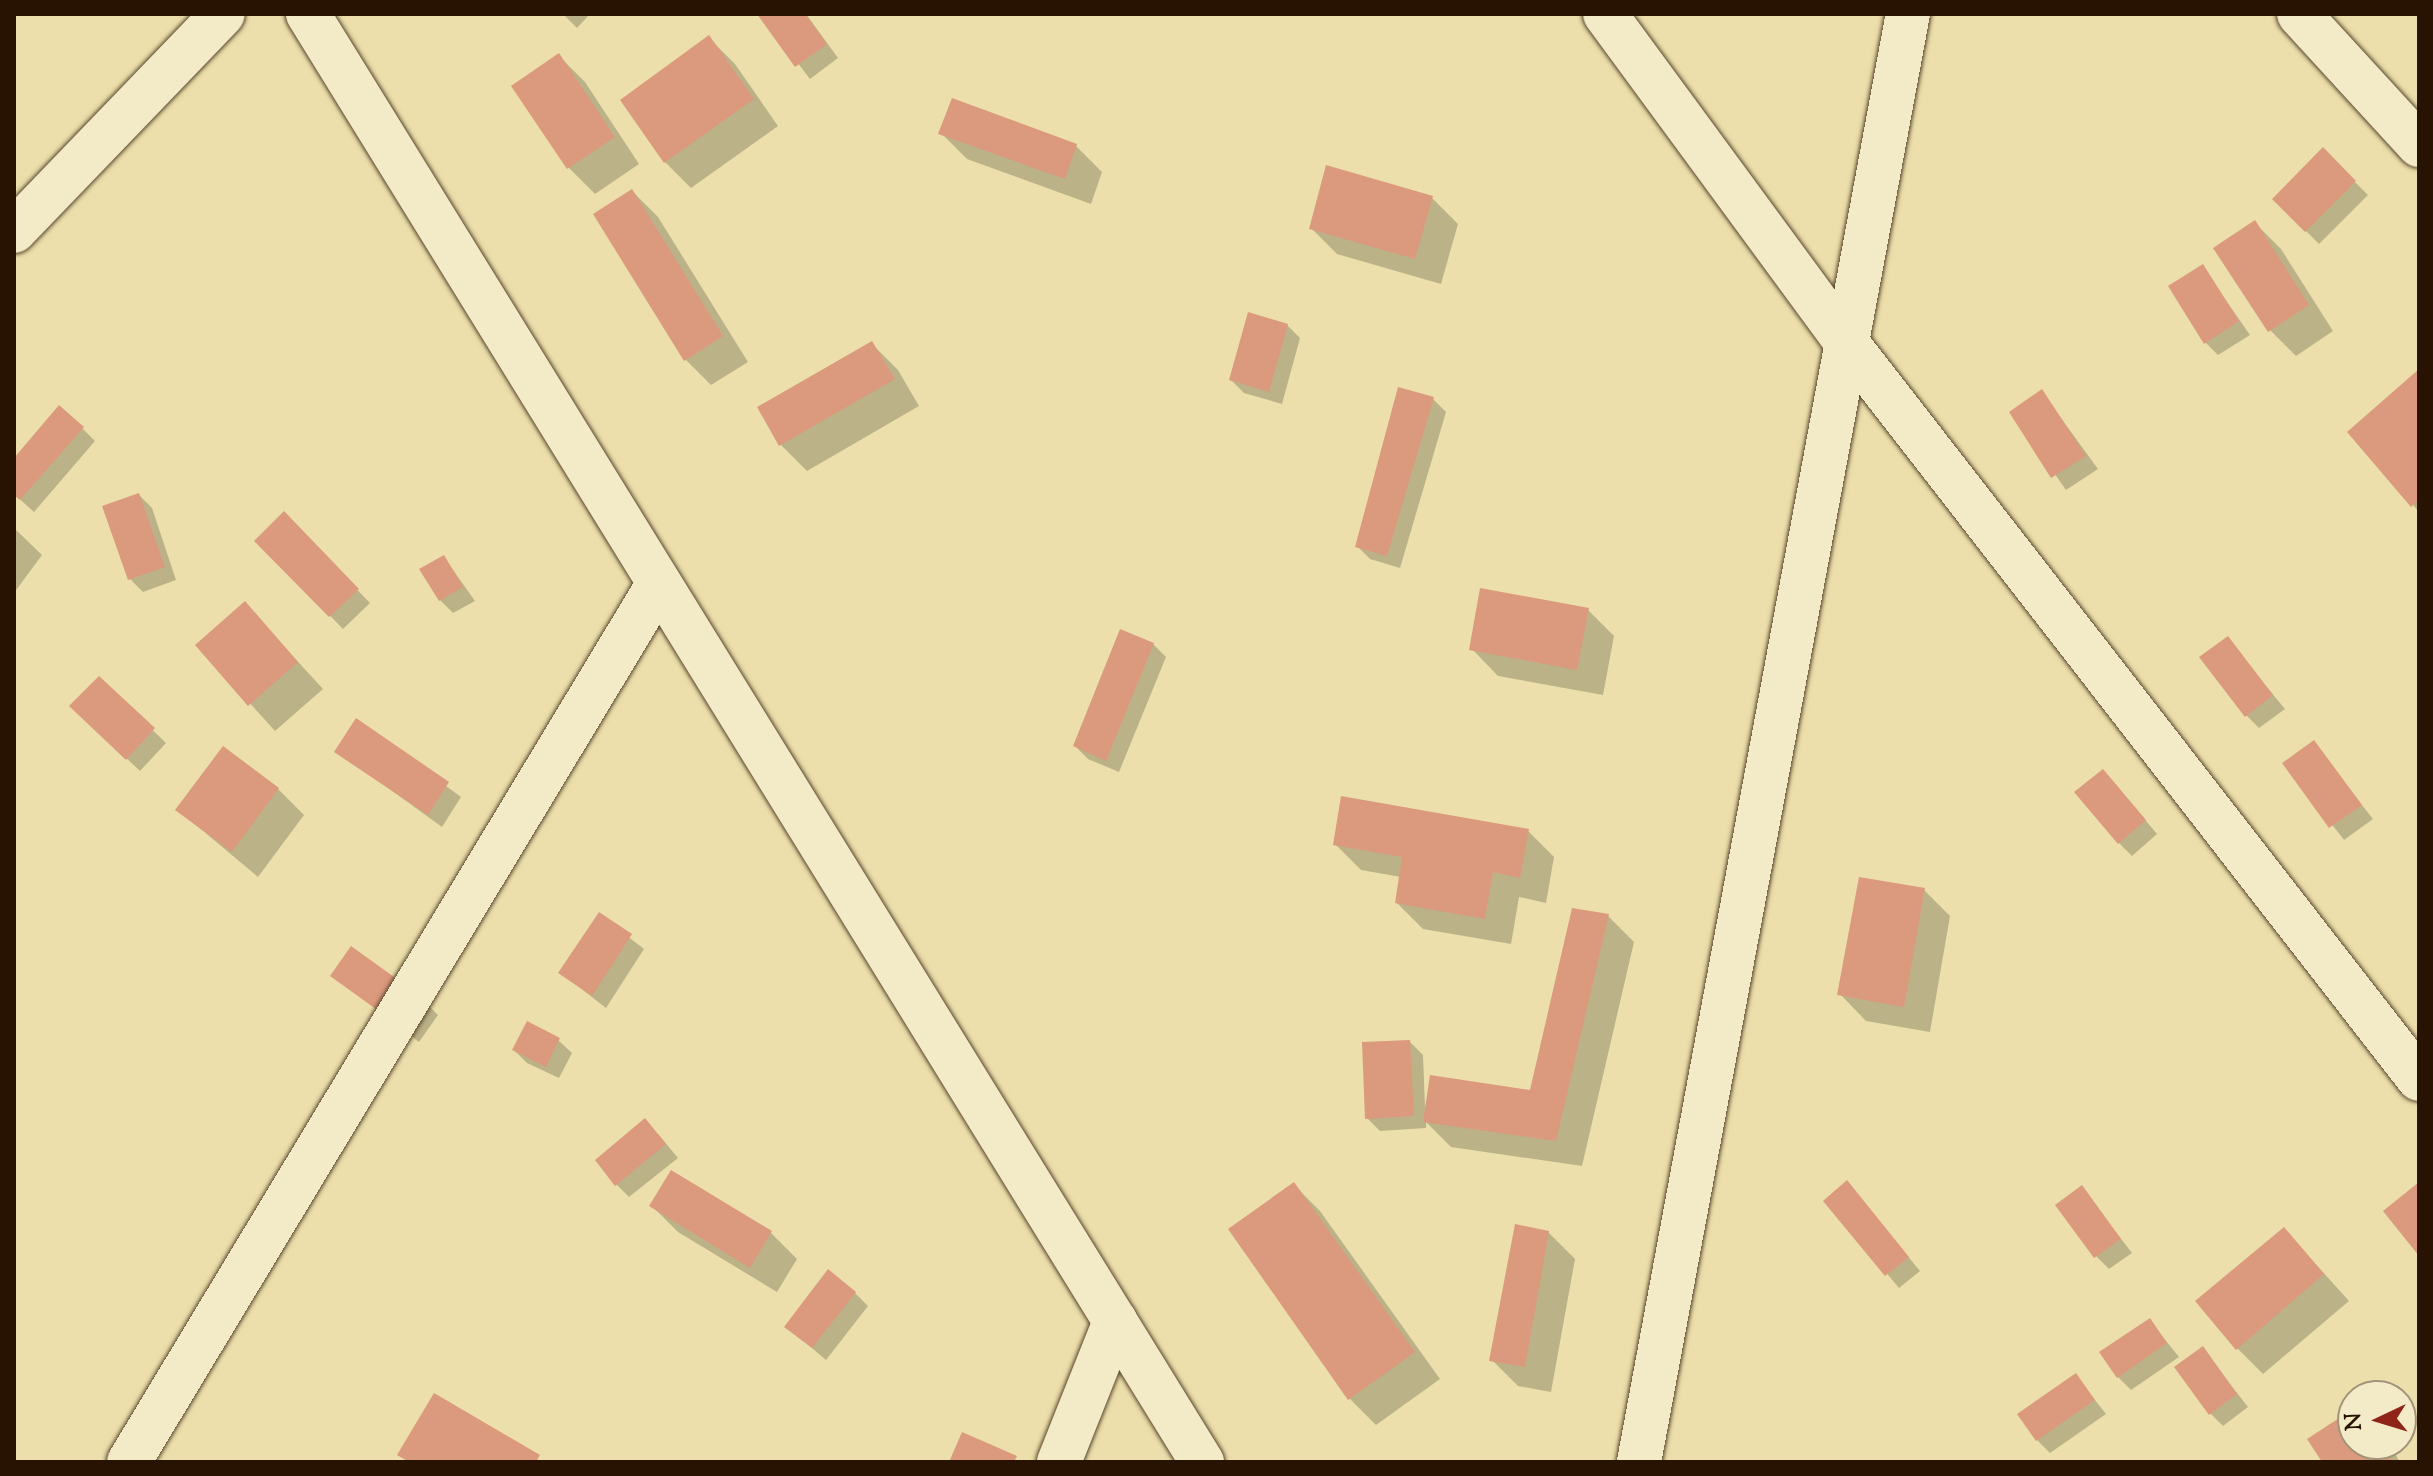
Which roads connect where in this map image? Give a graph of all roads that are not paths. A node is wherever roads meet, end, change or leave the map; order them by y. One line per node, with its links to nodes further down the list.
1 (223, 14): 7 (street)
2 (308, 14): 9 (street)
3 (1605, 14): 8 (street)
4 (1908, 14): 8 (street)
5 (2299, 14): 6 (street)
6 (2419, 145)
7 (14, 231)
8 (1847, 343): 10 (street); 15 (street)
9 (659, 583): 11 (street); 12 (street)
10 (2419, 1079)
11 (1115, 1321): 13 (street); 14 (street)
12 (129, 1462)
13 (1059, 1462)
14 (1202, 1462)
15 (1639, 1462)

